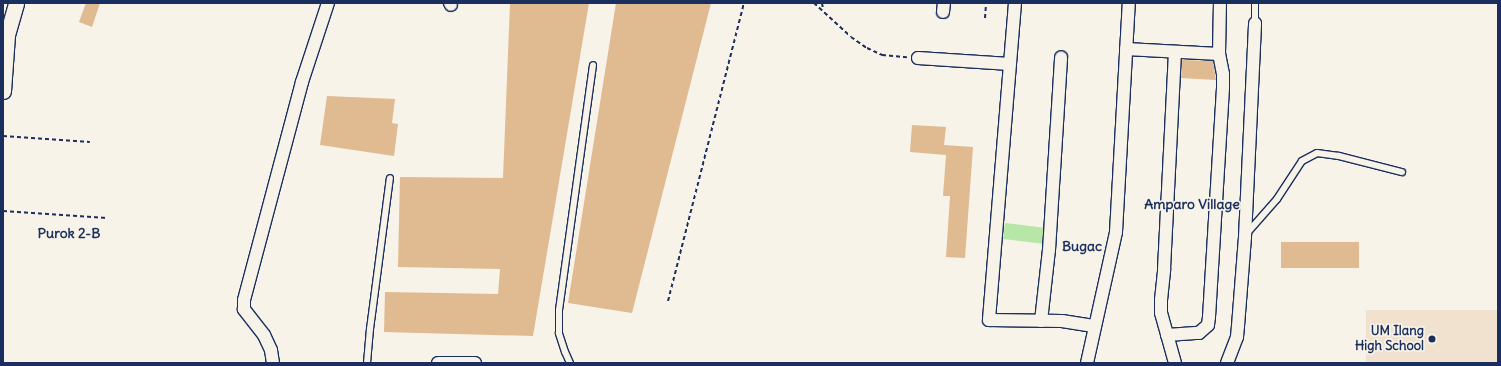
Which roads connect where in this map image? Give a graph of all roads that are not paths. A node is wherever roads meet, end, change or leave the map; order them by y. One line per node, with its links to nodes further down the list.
1 (16, 3): 15 (street)
2 (328, 3): 22 (street)
3 (1015, 3): 13 (street)
4 (1129, 3): 8 (street)
5 (1220, 3): 10 (street)
6 (1255, 3): 7 (lane)
7 (1255, 23): 18 (street)
8 (1126, 49): 9 (street); 20 (street)
9 (1175, 52): 10 (street); 21 (street)
10 (1219, 54): 21 (street)
11 (1062, 57): 19 (street)
12 (918, 58): 13 (street)
13 (1010, 64): 19 (street)
14 (592, 65): 26 (lane)
15 (3, 91)
16 (1402, 172): 18 (lane)
17 (390, 178): 23 (lane)
18 (1245, 237): 29 (street)
19 (1042, 321): 20 (street)
20 (1094, 326): 27 (street)
21 (1167, 335): 28 (street)
22 (273, 363)
23 (367, 363)
24 (438, 363): 25 (street)
25 (475, 363)
26 (570, 363)
27 (1087, 363)
28 (1175, 363)
29 (1228, 363)

